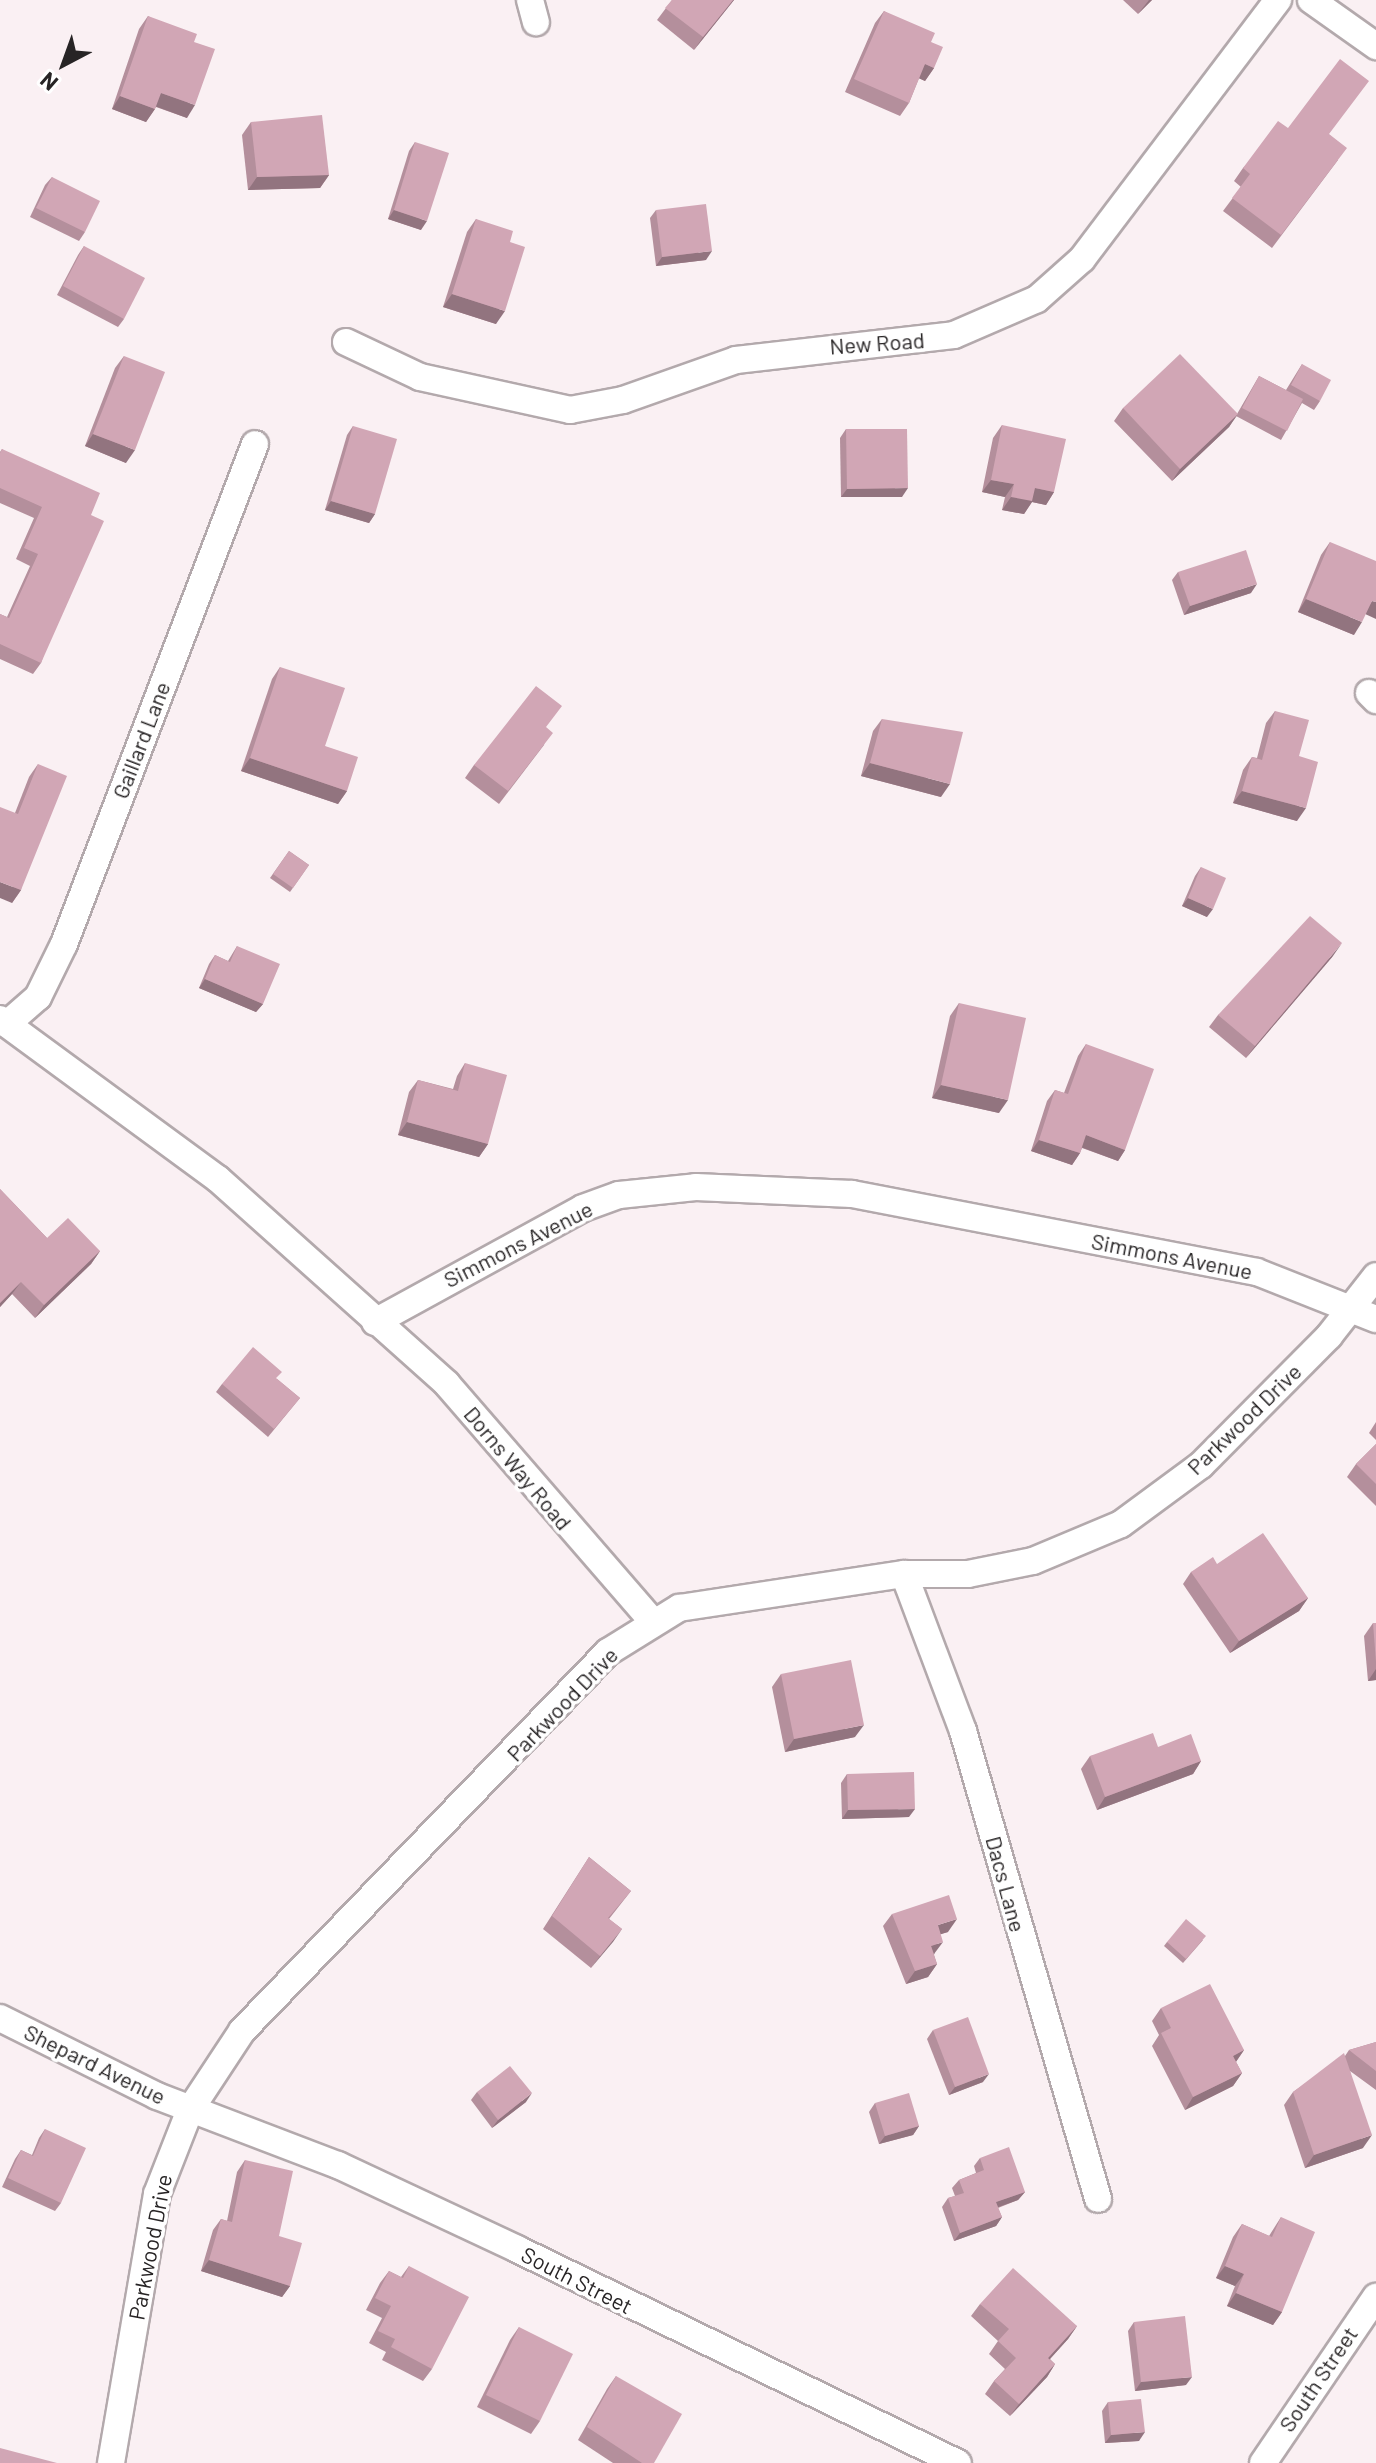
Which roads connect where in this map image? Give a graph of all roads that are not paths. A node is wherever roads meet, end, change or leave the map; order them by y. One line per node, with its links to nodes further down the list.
1 (1278, 0): 4 (street, New Road)
2 (1321, 7): 3 (street)
3 (1376, 46)
4 (346, 342)
5 (255, 444): 6 (street, Gaillard Lane)
6 (4, 1021): 10 (street)
7 (1376, 1276): 8 (street, Parkwood Drive)
8 (1352, 1305): 9 (street, Simmons Avenue); 10 (street, Simmons Avenue); 11 (street, Parkwood Drive)
9 (1376, 1319)
10 (375, 1322): 12 (street, Dorns Way Road)
11 (904, 1574): 12 (street, Parkwood Drive); 15 (street, Dacs Lane)
12 (653, 1622): 14 (street, Parkwood Drive)
13 (0, 2018): 14 (street, Shepard Avenue)
14 (190, 2110): 17 (street, Parkwood Drive); 18 (street, South Street)
15 (1098, 2199)
16 (1376, 2297): 19 (street, South Street)
17 (111, 2463)
18 (958, 2463)
19 (1263, 2463)

